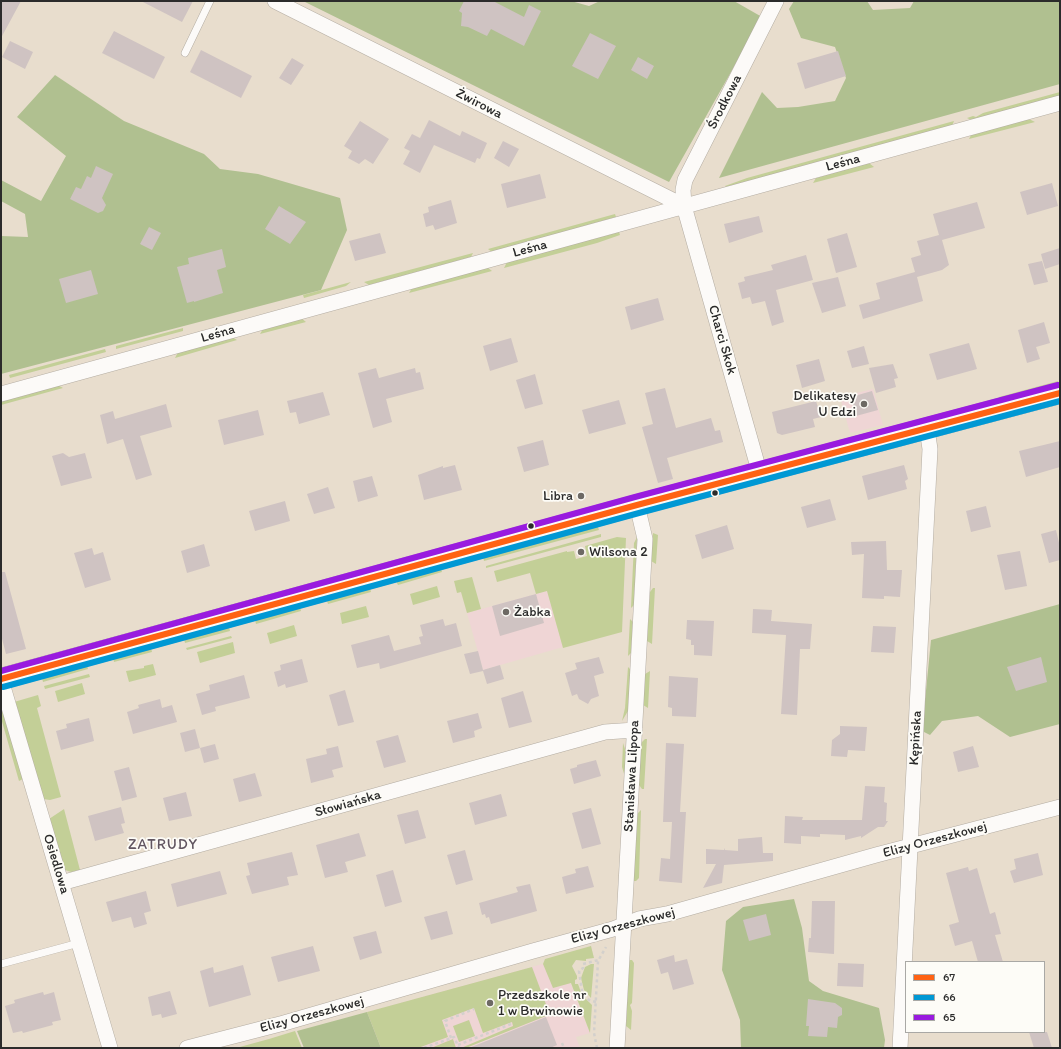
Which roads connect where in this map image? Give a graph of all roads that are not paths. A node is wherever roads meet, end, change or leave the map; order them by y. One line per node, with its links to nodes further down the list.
1 (210, 1): 4 (lane)
2 (275, 1): 6 (street, Żwirowa)
3 (771, 3): 6 (street, Środkowa)
4 (185, 53)
5 (1060, 103): 6 (street, Leśna)
6 (684, 206): 8 (street, Leśna); 10 (street, Charci Skok)
7 (1060, 393): 9 (street)
8 (1, 394)
9 (927, 429): 10 (street); 15 (street, Kępińska)
10 (760, 474): 11 (street)
11 (637, 505): 12 (street); 13 (street, Stanisława Lilpopa)
12 (1, 680): 16 (street, Osiedlowa)
13 (635, 730): 16 (street, Słowiańska); 17 (street, Stanisława Lilpopa)
14 (1060, 807): 15 (street, Elizy Orzeszkowej)
15 (911, 846): 17 (street, Elizy Orzeszkowej); 23 (street, Kępińska)
16 (61, 884): 18 (street, Osiedlowa)
17 (624, 926): 21 (street, Elizy Orzeszkowej); 22 (street, Stanisława Lilpopa)
18 (79, 943): 19 (lane); 20 (street, Osiedlowa)
19 (1, 964)
20 (110, 1048)
21 (187, 1048)
22 (617, 1048)
23 (900, 1048)

